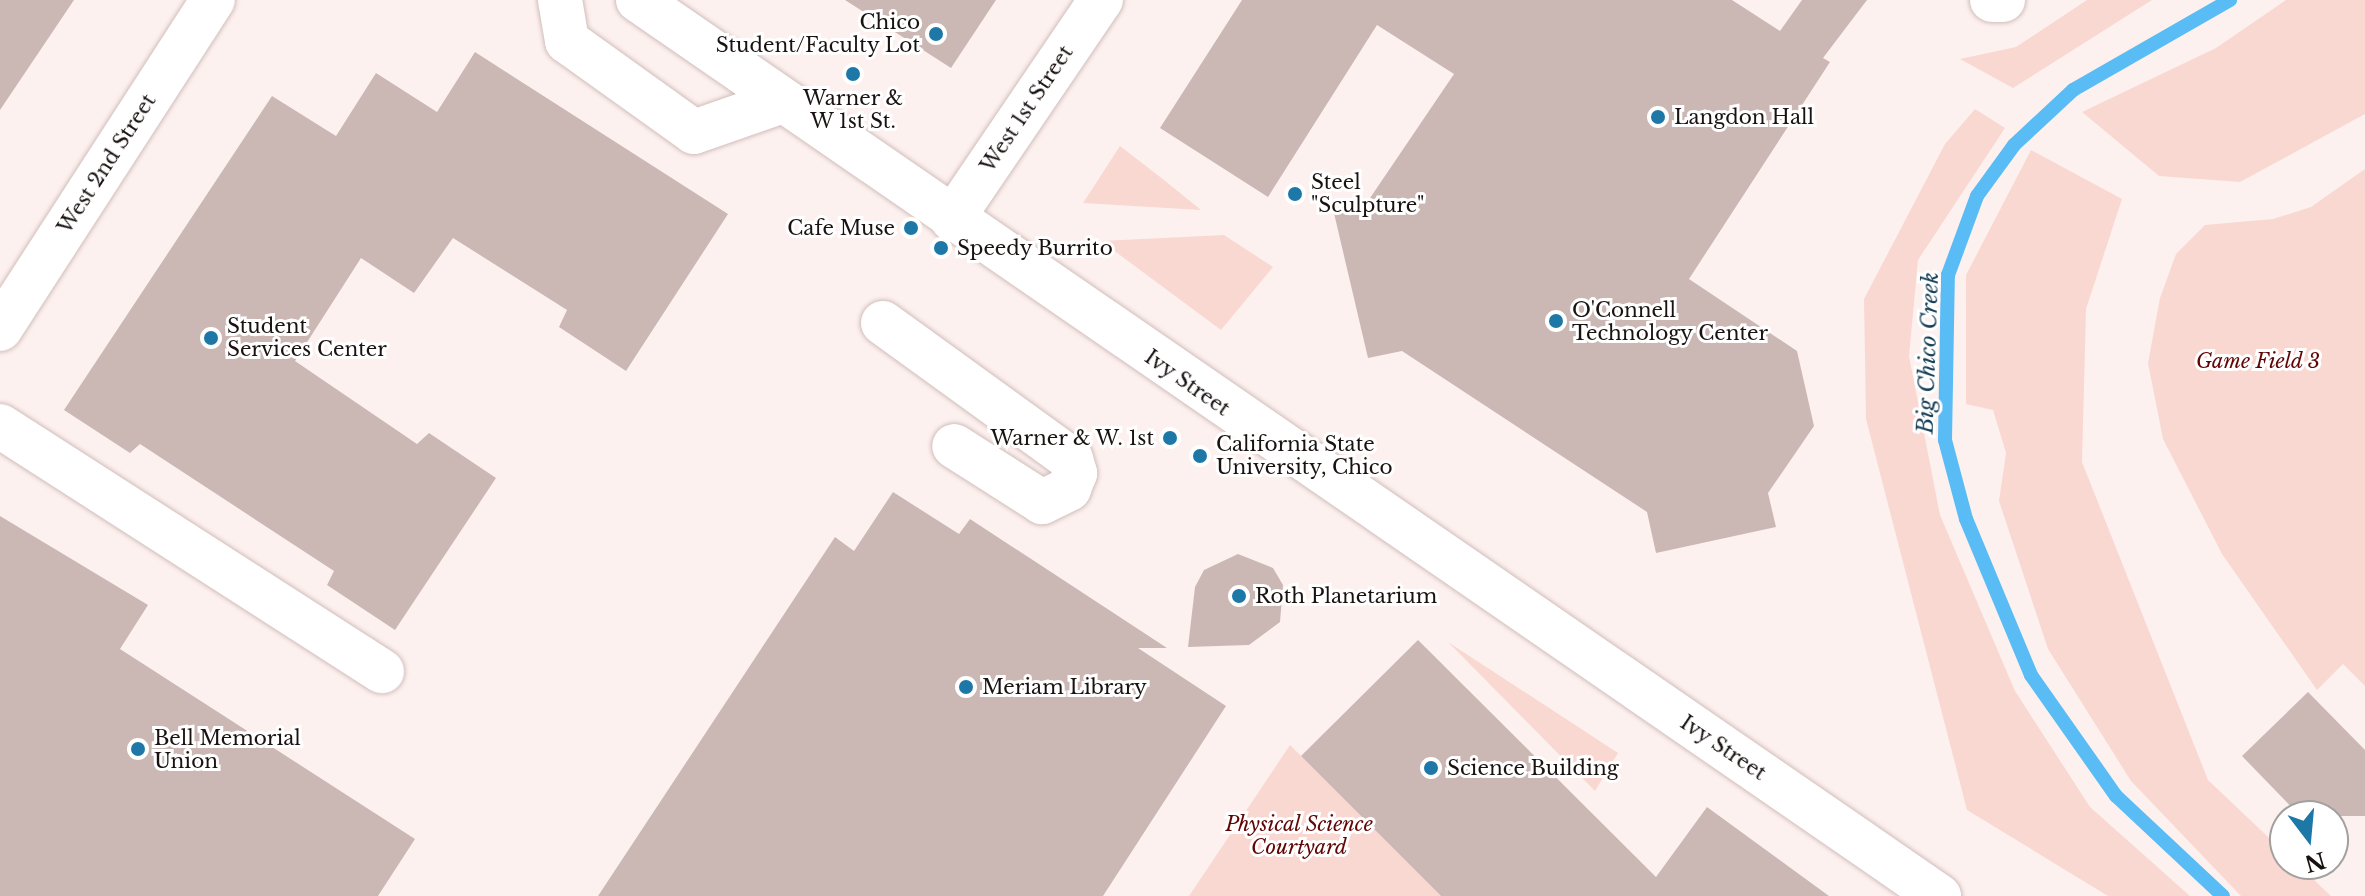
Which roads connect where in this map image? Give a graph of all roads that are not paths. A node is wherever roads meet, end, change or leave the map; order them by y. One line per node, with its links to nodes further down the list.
1 (213, 0): 8 (street, West 2nd Street)
2 (560, 0): 5 (street)
3 (638, 0): 5 (street, Ivy Street)
4 (1101, 0): 6 (street, West 1st Street)
5 (783, 101): 6 (street, Ivy Street)
6 (952, 219): 12 (street, Ivy Street)
7 (883, 323): 10 (street)
8 (0, 329)
9 (0, 426): 11 (street)
10 (954, 446)
11 (382, 671)
12 (1939, 896)

